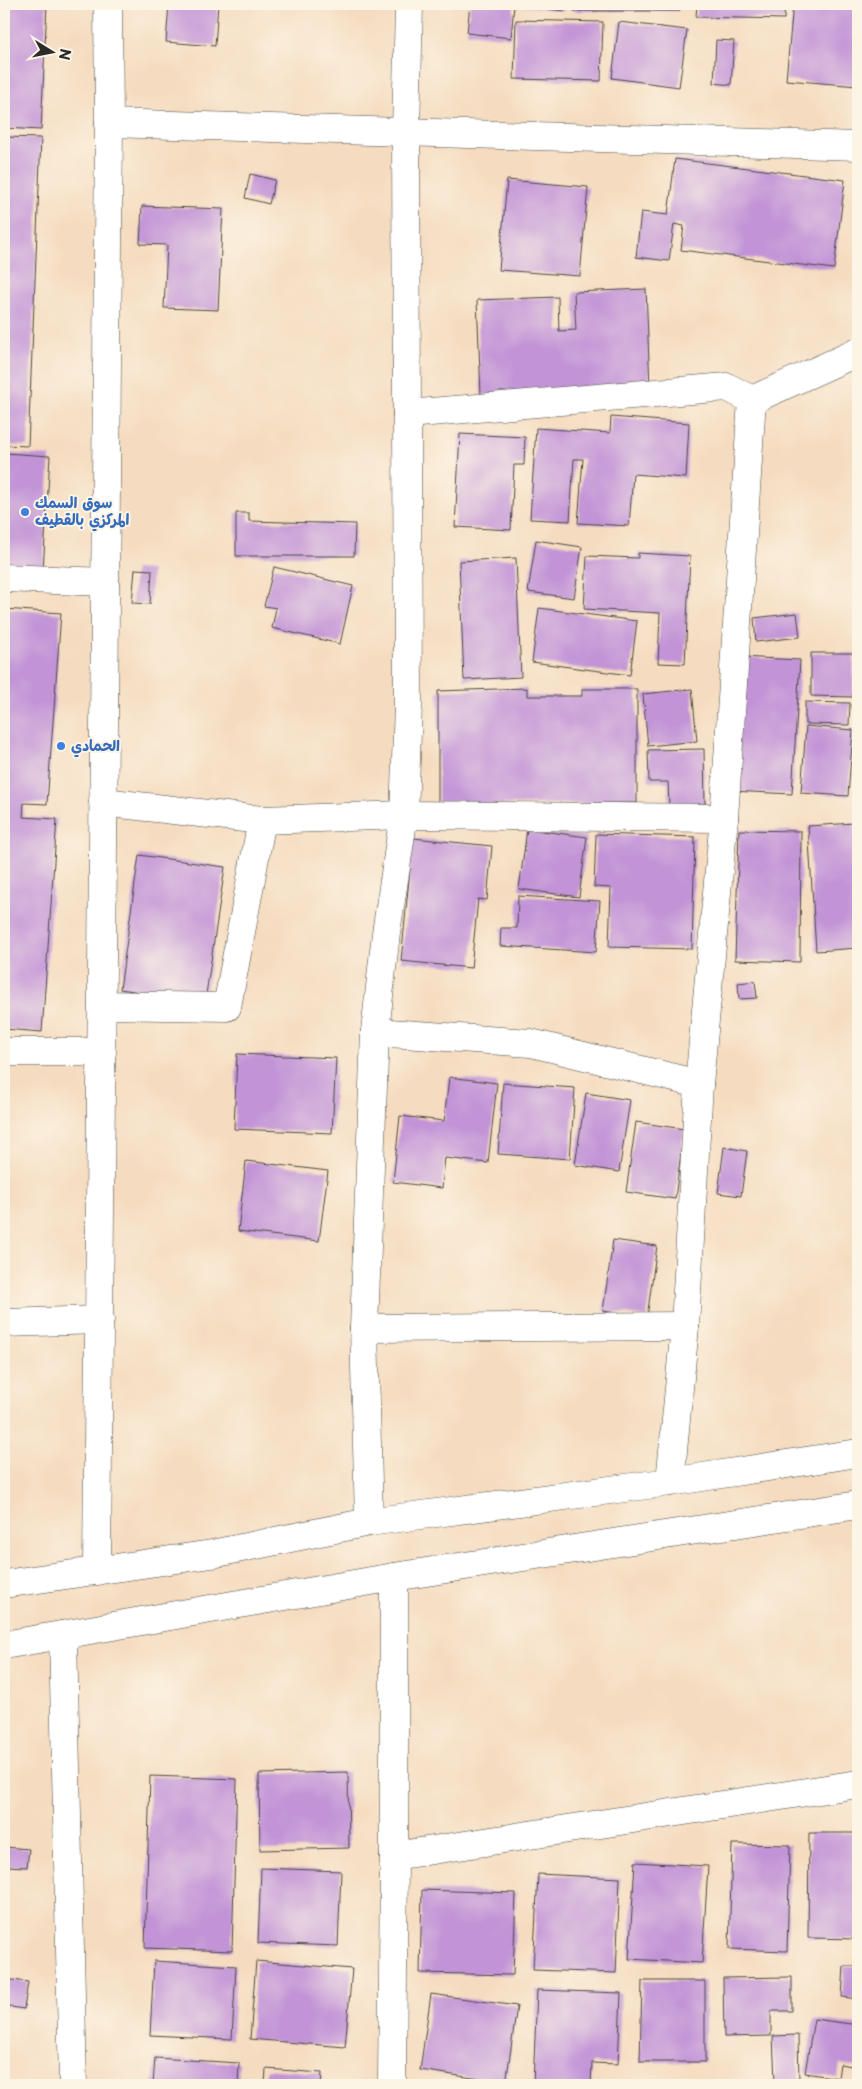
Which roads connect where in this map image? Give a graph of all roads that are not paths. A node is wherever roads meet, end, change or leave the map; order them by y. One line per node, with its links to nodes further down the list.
1 (108, 4): 3 (street)
2 (409, 4): 4 (street)
3 (109, 123): 4 (street); 10 (street)
4 (406, 132): 5 (street); 8 (street)
5 (858, 146)
6 (858, 352): 7 (street)
7 (752, 400): 8 (street); 13 (street)
8 (407, 414): 12 (street)
9 (4, 578): 10 (street)
10 (105, 582): 11 (street)
11 (103, 802): 14 (street); 15 (street)
12 (404, 815): 13 (street); 14 (street); 16 (street)
13 (724, 818): 19 (street)
14 (262, 820): 15 (street)
15 (102, 1005): 18 (street)
16 (375, 1032): 19 (street); 23 (street)
17 (4, 1052): 18 (street)
18 (102, 1052): 20 (street)
19 (699, 1084): 22 (street)
20 (100, 1320): 21 (street); 28 (street)
21 (4, 1323)
22 (685, 1326): 23 (street); 25 (street)
23 (364, 1328): 27 (street)
24 (858, 1453): 25 (street)
25 (670, 1482): 27 (street)
26 (858, 1505): 29 (street)
27 (368, 1522): 28 (street)
28 (97, 1571): 30 (street)
29 (394, 1577): 31 (street); 34 (street)
30 (4, 1584)
31 (63, 1635): 32 (street); 35 (street)
32 (4, 1645)
33 (858, 1784): 34 (street)
34 (394, 1856): 36 (street)
35 (73, 2085)
36 (392, 2085)

